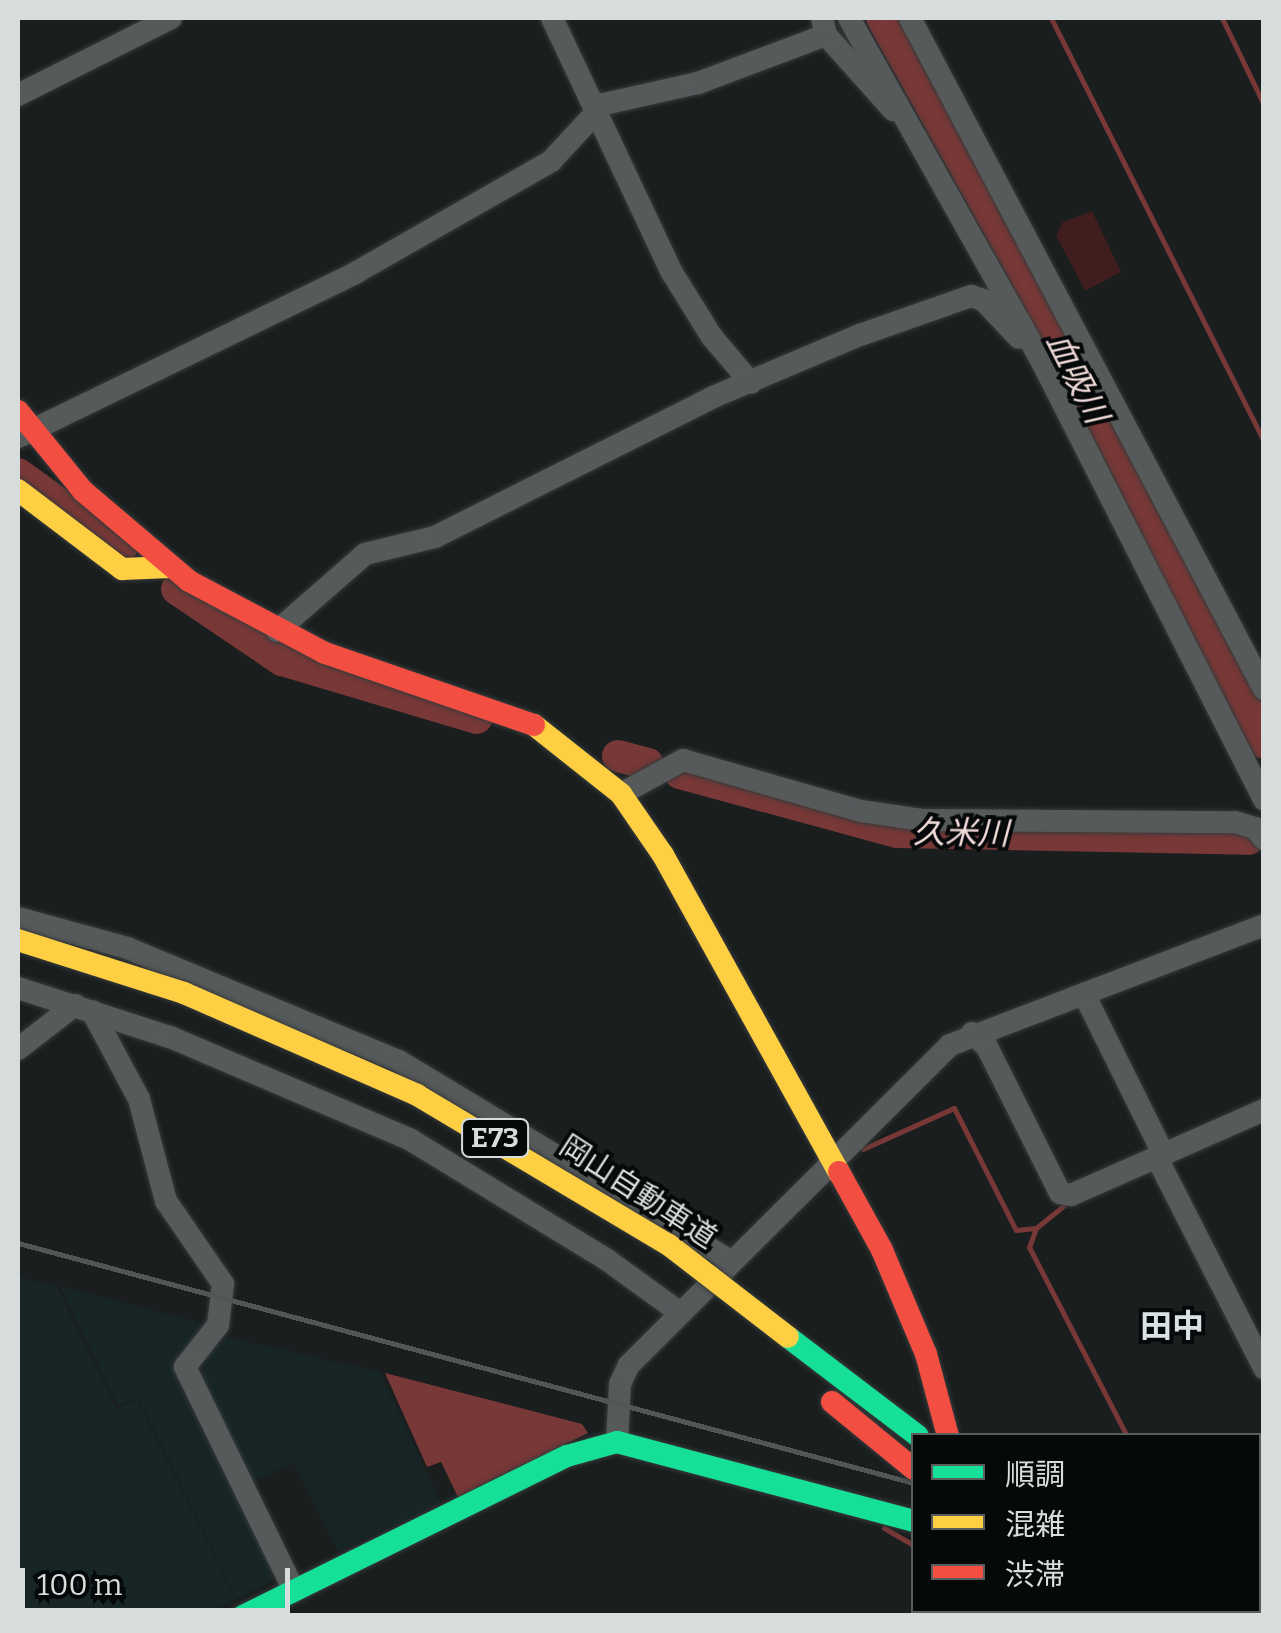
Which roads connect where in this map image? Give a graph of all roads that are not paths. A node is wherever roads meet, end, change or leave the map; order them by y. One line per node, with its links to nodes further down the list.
1 (171, 18): 6 (street)
2 (552, 18): 7 (street)
3 (849, 18): 8 (street)
4 (910, 18): 15 (street)
5 (824, 26): 7 (street); 8 (street)
6 (18, 95)
7 (595, 110): 10 (street); 11 (street)
8 (912, 124): 9 (street)
9 (1042, 362): 10 (street); 17 (street)
10 (752, 383): 14 (street)
11 (21, 426): 13 (main road)
12 (18, 490): 13 (main road)
13 (170, 567): 14 (main road)
14 (277, 631): 16 (main road)
15 (1264, 689)
16 (621, 794): 18 (street); 30 (main road)
17 (1264, 800)
18 (1264, 839)
19 (18, 918): 31 (street)
20 (1264, 924): 24 (street)
21 (18, 940): 34 (main road, 岡山自動車道 / E73, bridge)
22 (18, 967): 37 (main road, 岡山自動車道 / E73, bridge)
23 (18, 988): 25 (street)
24 (1084, 994): 26 (street); 29 (street)
25 (84, 1008): 27 (street); 32 (street); 39 (street)
26 (972, 1032): 29 (street); 30 (street)
27 (18, 1049)
28 (1264, 1110): 29 (street)
29 (1161, 1157): 33 (street)
30 (831, 1161): 31 (street); 35 (main road)
31 (730, 1262): 32 (street)
32 (679, 1312): 36 (street)
33 (1264, 1368)
34 (914, 1433)
35 (947, 1433)
36 (617, 1442): 38 (main road); 39 (main road)
37 (911, 1467)
38 (911, 1520)
39 (294, 1590): 40 (main road)
40 (243, 1616)

